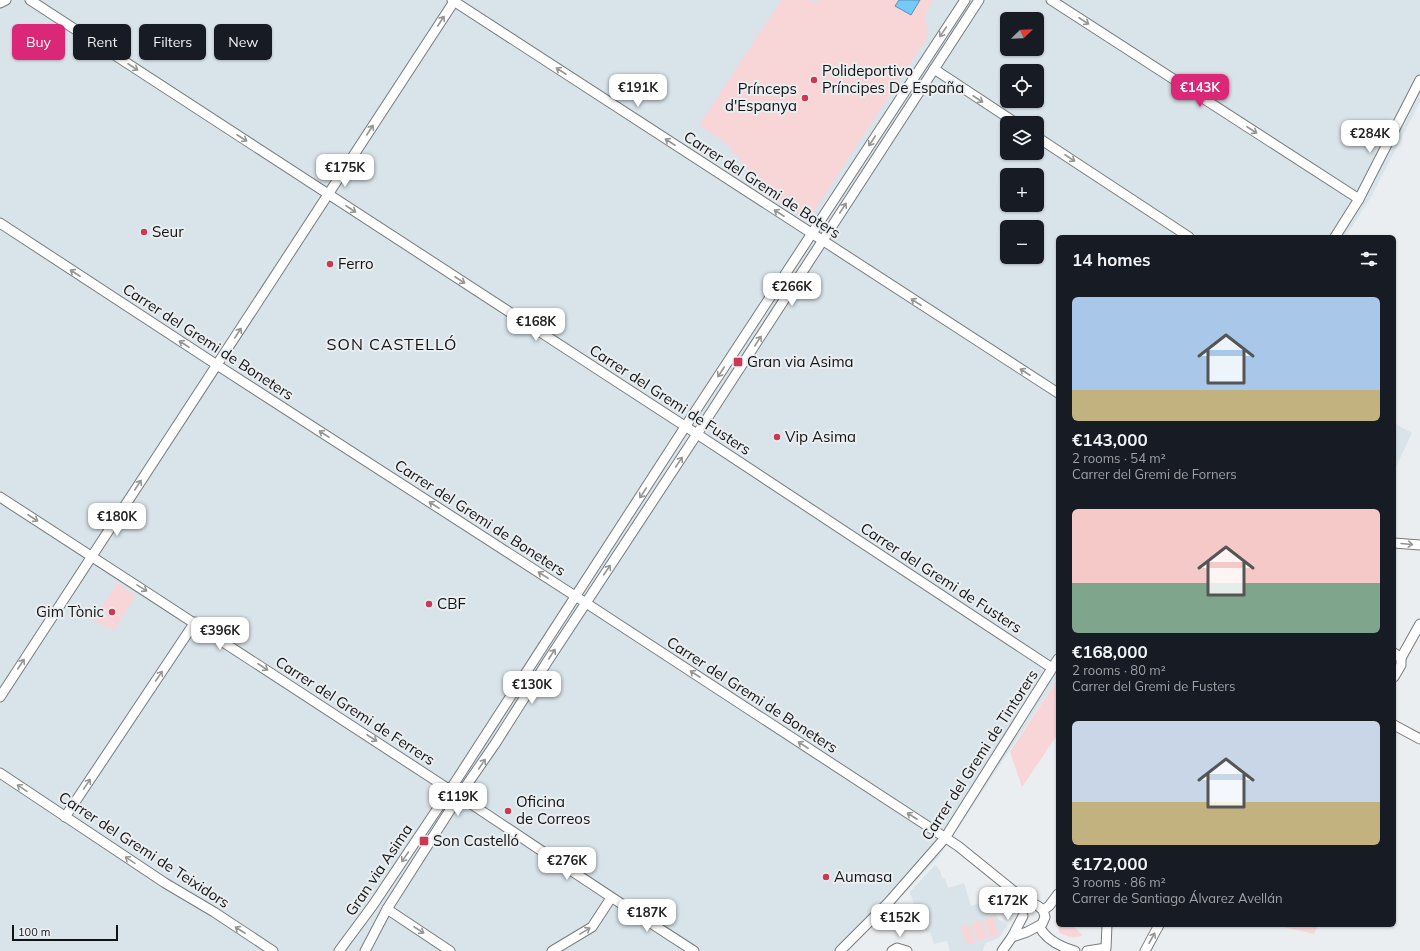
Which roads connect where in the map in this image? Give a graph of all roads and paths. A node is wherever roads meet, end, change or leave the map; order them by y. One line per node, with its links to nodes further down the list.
1 (6, 0): 7 (street)
2 (30, 0): 12 (street, Carrer del Gremi de Fusters, one-way to 12)
3 (965, 0): 15 (street, Gran via Asima, one-way to 15)
4 (979, 0): 8 (street, Gran via Asima)
5 (1051, 0): 13 (street, one-way to 13)
6 (454, 1): 12 (street, one-way to 6); 15 (street, Carrer del Gremi de Boters, one-way to 6)
7 (0, 3)
8 (934, 70): 10 (street, one-way to 10); 18 (street, Gran via Asima, one-way to 8)
9 (1420, 80): 13 (street)
10 (1005, 116)
11 (1044, 142): 16 (street, one-way to 16)
12 (328, 194): 19 (street, one-way to 12); 21 (street, Carrer del Gremi de Fusters, one-way to 21)
13 (1359, 199): 17 (street)
14 (0, 223): 19 (street, Carrer del Gremi de Boneters, one-way to 14)
15 (812, 234): 18 (street, Carrer del Gremi de Boters); 21 (street, Gran via Asima, one-way to 21)
16 (1186, 235)
17 (1336, 235)
18 (822, 241): 20 (street, Carrer del Gremi de Boters, one-way to 18); 22 (street, Gran via Asima, one-way to 18)
19 (217, 365): 26 (street, one-way to 19); 27 (street, Carrer del Gremi de Boneters, one-way to 19)
20 (1056, 392)
21 (685, 427): 22 (street, Carrer del Gremi de Fusters); 27 (street, Gran via Asima, one-way to 27)
22 (697, 434): 28 (street, Gran via Asima, one-way to 22); 33 (street, Carrer del Gremi de Fusters)
23 (0, 497): 26 (street, Carrer del Gremi de Ferrers, one-way to 26)
24 (1396, 543): 25 (street, one-way to 25)
25 (1420, 545)
26 (92, 556): 29 (street, Carrer del Gremi de Ferrers, one-way to 29); 35 (street, one-way to 26)
27 (576, 596): 28 (street, Carrer del Gremi de Boneters); 39 (street, Gran via Asima)
28 (586, 602): 40 (street, Gran via Asima, one-way to 28); 42 (street, Carrer del Gremi de Boneters, one-way to 28)
29 (195, 622): 39 (street, Carrer del Gremi de Ferrers, one-way to 39); 41 (street, one-way to 29)
30 (1420, 624): 31 (street)
31 (1398, 656): 34 (street)
32 (1056, 662): 33 (street, Carrer del Gremi de Tintorers)
33 (1052, 668): 42 (street, Carrer del Gremi de Tintorers)
34 (1396, 674)
35 (0, 697)
36 (1396, 726): 37 (street)
37 (1420, 739)
38 (0, 773): 41 (street, Carrer del Gremi de Teixidors, one-way to 38)
39 (450, 790): 40 (street, Carrer del Gremi de Ferrers); 55 (street, Gran via Asima, one-way to 55)
40 (460, 796): 45 (street, Carrer del Gremi de Ferrers); 47 (street, Gran via Asima)
41 (65, 817): 54 (street, Carrer del Gremi de Teixidors, one-way to 41)
42 (945, 838): 43 (street, Carrer del Gremi de Boneters); 60 (street, Carrer del Gremi de Tintorers)
43 (1021, 897): 46 (street); 48 (street)
44 (1056, 897): 46 (street)
45 (611, 898): 58 (street, one-way to 45); 59 (street, Carrer del Gremi de Ferrers)
46 (1039, 908): 48 (street); 49 (street)
47 (387, 909): 56 (street, Gran via Asima); 57 (street, one-way to 57)
48 (1024, 914): 49 (street); 52 (street)
49 (1037, 926): 52 (street); 64 (street)
50 (1107, 927): 53 (street)
51 (1158, 927): 66 (street, one-way to 51)
52 (1012, 937): 63 (street)
53 (1106, 949): 65 (street)
54 (272, 951)
55 (339, 951)
56 (365, 951)
57 (450, 951)
58 (552, 951)
59 (694, 951)
60 (840, 951)
61 (892, 951): 62 (street)
62 (907, 951)
63 (1002, 951)
64 (1075, 951)
65 (1087, 951)
66 (1145, 951)

